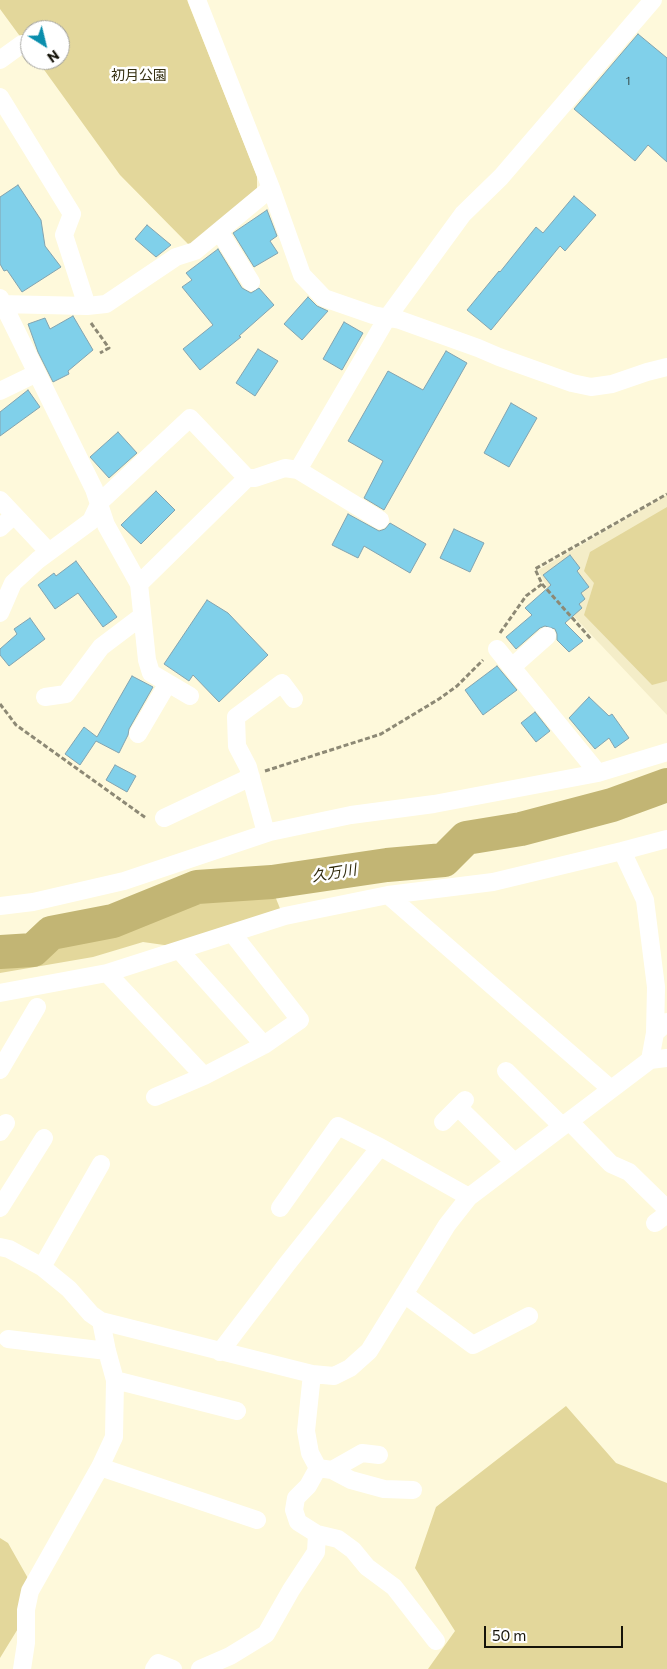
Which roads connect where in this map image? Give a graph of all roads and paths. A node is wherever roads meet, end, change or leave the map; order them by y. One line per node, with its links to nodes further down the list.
1 (197, 0): 6 (street)
2 (653, 0): 11 (street)
3 (20, 45): 4 (street)
4 (0, 60)
5 (0, 97): 10 (street)
6 (271, 188): 7 (street); 11 (street)
7 (219, 231): 8 (street); 10 (street)
8 (250, 282)
9 (1, 302): 10 (street); 14 (street)
10 (87, 306): 12 (path)
11 (387, 318): 13 (street); 16 (street)
12 (100, 354)
13 (667, 366)
14 (36, 373): 15 (street); 20 (street)
15 (0, 391)
16 (298, 470): 17 (street); 22 (street)
17 (247, 478): 20 (street); 25 (street)
18 (667, 494): 26 (path)
19 (0, 500): 21 (street)
20 (100, 502): 24 (street); 25 (street)
21 (14, 515): 23 (street); 24 (street)
22 (380, 520)
23 (0, 528)
24 (49, 552): 27 (street)
25 (139, 584): 28 (street)
26 (542, 584): 30 (path); 31 (path)
27 (0, 613)
28 (142, 616): 33 (street); 35 (street)
29 (547, 636): 32 (street)
30 (591, 639)
31 (493, 648): 32 (street); 41 (path)
32 (512, 667): 40 (street)
33 (168, 683): 34 (street); 38 (street)
34 (190, 696)
35 (45, 697)
36 (294, 699): 41 (street)
37 (0, 704): 42 (path)
38 (138, 734)
39 (667, 752): 40 (street)
40 (598, 773): 43 (street)
41 (251, 777): 42 (street); 43 (street)
42 (157, 819)
43 (266, 833): 47 (street)
44 (667, 839): 45 (street)
45 (622, 852): 46 (street); 53 (street)
46 (388, 895): 48 (street); 60 (street)
47 (0, 906)
48 (232, 933): 49 (street); 54 (street)
49 (180, 951): 50 (street); 54 (street)
50 (107, 973): 51 (street); 59 (street)
51 (0, 993)
52 (37, 1007): 57 (street)
53 (661, 1027): 56 (street)
54 (264, 1045): 59 (street)
55 (667, 1058): 56 (street)
56 (650, 1060): 60 (street)
57 (0, 1070)
58 (506, 1071): 63 (street)
59 (204, 1076): 61 (street)
60 (611, 1089): 63 (street)
61 (155, 1097)
62 (443, 1122): 66 (street)
63 (566, 1124): 66 (street); 71 (street)
64 (44, 1138): 69 (street)
65 (380, 1147): 68 (street); 70 (street); 79 (street)
66 (514, 1162): 68 (street)
67 (101, 1164): 73 (street)
68 (468, 1197): 74 (street)
69 (0, 1208)
70 (280, 1208)
71 (667, 1209)
72 (0, 1247): 73 (street)
73 (42, 1267): 76 (street)
74 (404, 1294): 75 (street); 80 (street)
75 (529, 1316)
76 (101, 1322): 78 (street); 79 (street)
77 (8, 1340): 78 (street)
78 (107, 1352): 81 (street)
79 (220, 1352): 80 (street)
80 (312, 1374): 85 (street)
81 (115, 1380): 82 (street); 84 (street)
82 (237, 1411)
83 (379, 1455): 85 (street)
84 (100, 1466): 87 (street); 90 (street)
85 (325, 1469): 86 (street); 88 (street)
86 (413, 1490)
87 (257, 1520)
88 (317, 1534): 89 (street); 93 (street)
89 (436, 1641)
90 (22, 1669)
91 (154, 1669): 92 (street)
92 (173, 1669)
93 (200, 1669)

